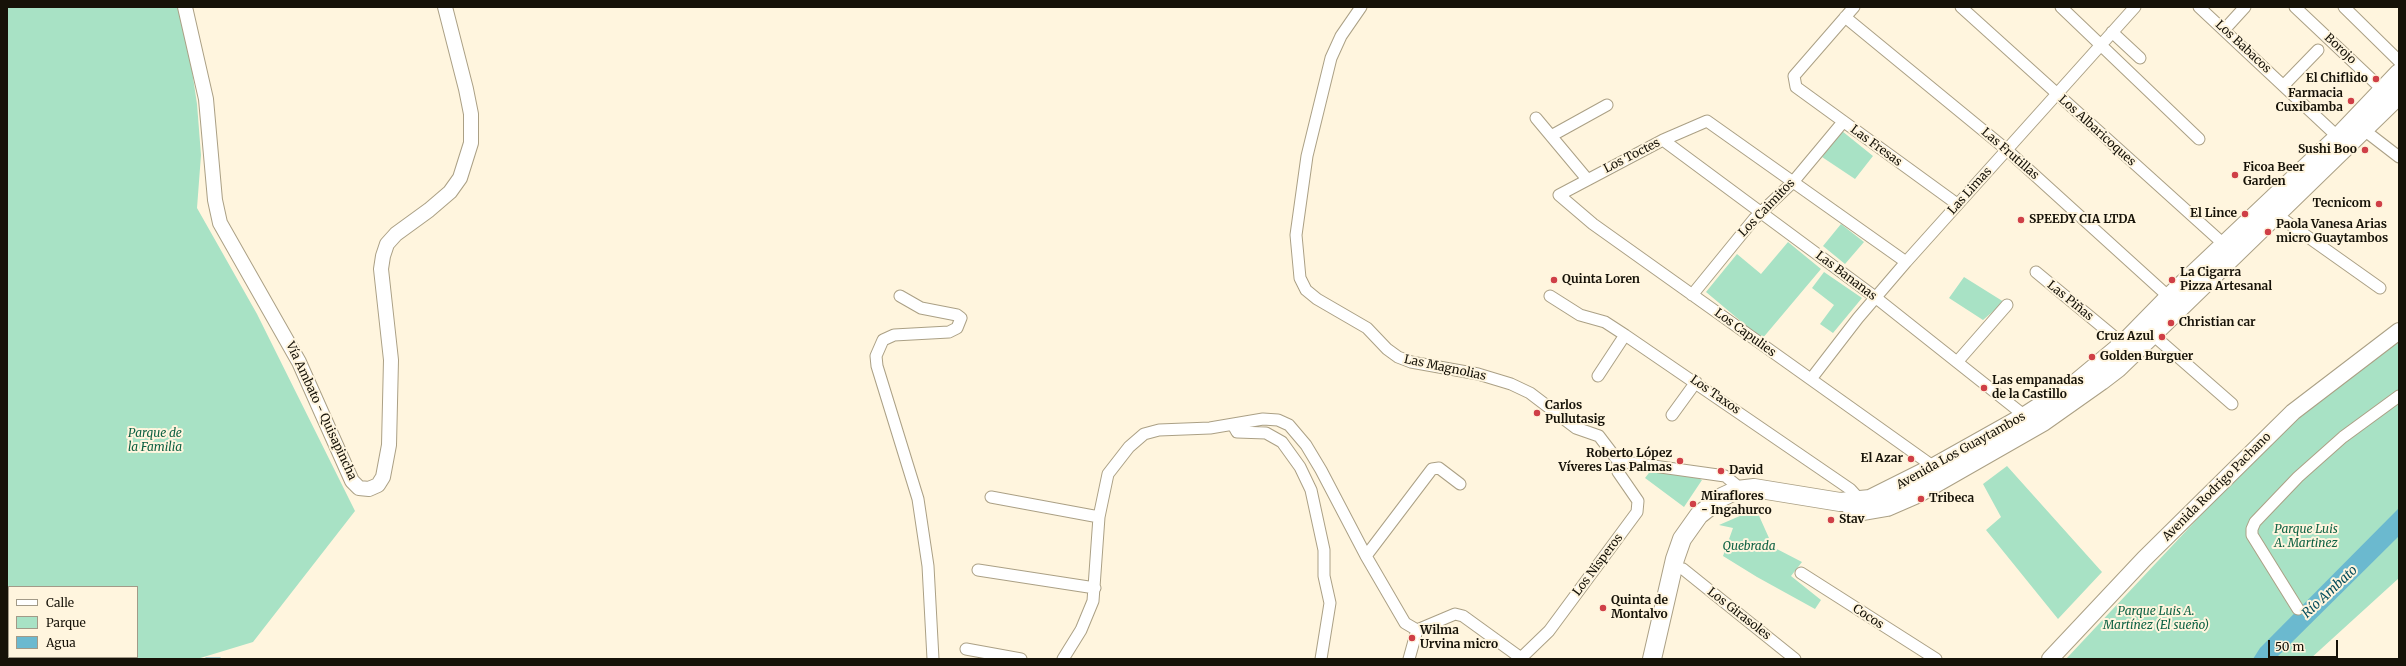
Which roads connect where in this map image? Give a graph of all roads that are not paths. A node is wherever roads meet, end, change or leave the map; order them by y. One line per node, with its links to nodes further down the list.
1 (185, 7): 2 (street, Vía Ambato - Quisapincha)
2 (445, 7)
3 (1361, 7): 62 (street, Las Magnolias)
4 (1854, 7): 12 (street)
5 (1961, 7): 21 (street, Los Albaricoques)
6 (2061, 7): 15 (street)
7 (2135, 7): 14 (street, Las Limas)
8 (2199, 7): 13 (street, Los Babacos)
9 (2245, 7): 13 (street)
10 (2295, 7): 22 (street, Borojo)
11 (2344, 7): 18 (street)
12 (1845, 17): 25 (street, Las Fresas); 31 (street, Las Frutillas)
13 (2224, 30): 20 (street, Los Babacos)
14 (2112, 32): 15 (street, Las Limas); 17 (street)
15 (2101, 44): 21 (street, Las Limas); 29 (street)
16 (2318, 50): 20 (street)
17 (2140, 58)
18 (2399, 60)
19 (2399, 73): 22 (main road, Avenida Los Guaytambos)
20 (2284, 85): 28 (street, Los Babacos)
21 (2056, 94): 31 (street, Las Limas); 39 (street, Los Albaricoques)
22 (2394, 97): 26 (main road, Avenida Los Guaytambos); 28 (main road, Avenida Los Guaytambos)
23 (1607, 105): 27 (street)
24 (1536, 118): 27 (street)
25 (1843, 122): 34 (street, Los Caimitos); 36 (street, Las Fresas)
26 (2364, 130): 32 (street); 38 (main road, Avenida Los Guaytambos)
27 (1551, 136): 33 (street)
28 (2338, 137): 39 (main road, Avenida Los Guaytambos)
29 (2199, 139)
30 (1663, 140): 33 (street, Los Toctes); 34 (street, Los Toctes); 37 (street, Las Bananas)
31 (2007, 150): 36 (street, Las Limas); 47 (street, Las Frutillas)
32 (2399, 156)
33 (1587, 179): 35 (street, Los Toctes)
34 (1793, 182): 37 (street, Los Caimitos); 40 (street)
35 (1559, 195): 43 (street, Los Capulies)
36 (1957, 204): 40 (street, Las Limas)
37 (1761, 212): 43 (street, Los Caimitos); 46 (street, Las Bananas)
38 (2277, 215): 39 (main road, Avenida Los Guaytambos); 42 (street)
39 (2230, 249): 47 (main road, Avenida Los Guaytambos); 50 (main road, Avenida Los Guaytambos)
40 (1906, 262): 46 (street, Las Limas)
41 (2036, 272): 52 (street, Las Piñas)
42 (2380, 288)
43 (1692, 295): 55 (street, Los Capulies)
44 (900, 296): 79 (street)
45 (1550, 296): 51 (street, Los Taxos)
46 (1876, 297): 53 (street, Las Bananas); 55 (street, Las Limas)
47 (2169, 297): 52 (main road, Avenida Los Guaytambos)
48 (2007, 305): 53 (street)
49 (2399, 331): 88 (main road, Avenida Rodrigo Pachano)
50 (2152, 334): 58 (street); 67 (main road, Avenida Los Guaytambos)
51 (1625, 335): 54 (street); 56 (street, Los Taxos)
52 (2124, 344): 60 (main road, Avenida Los Guaytambos)
53 (1958, 362): 60 (street, Las Bananas)
54 (1598, 376)
55 (1811, 380): 63 (street, Los Capulies)
56 (1696, 382): 59 (street); 67 (street, Los Taxos)
57 (2399, 396): 75 (street)
58 (2232, 404)
59 (1672, 415)
60 (2025, 416): 63 (main road, Avenida Los Guaytambos)
61 (1232, 425): 68 (street); 70 (street); 82 (street)
62 (1618, 461): 65 (street); 78 (street, Los Nisperos)
63 (1934, 467): 67 (main road, Avenida Los Guaytambos)
64 (1460, 484): 70 (street)
65 (1738, 494): 67 (main road, Avenida Los Guaytambos); 69 (main road)
66 (991, 498): 68 (street)
67 (1861, 506)
68 (1099, 517): 74 (street)
69 (1702, 519): 71 (main road); 84 (main road)
70 (1366, 556): 76 (street)
71 (1683, 569): 85 (main road); 86 (street, Los Girasoles)
72 (978, 570): 74 (street)
73 (1801, 573): 87 (street, Cocos)
74 (1095, 588): 81 (street)
75 (2298, 609)
76 (1416, 630): 78 (street); 83 (street)
77 (966, 649): 80 (street)
78 (1520, 658)
79 (933, 659)
80 (1021, 659)
81 (1063, 659)
82 (1321, 659)
83 (1409, 659)
84 (1652, 659)
85 (1661, 659)
86 (1796, 659)
87 (1936, 659)
88 (2050, 659)

